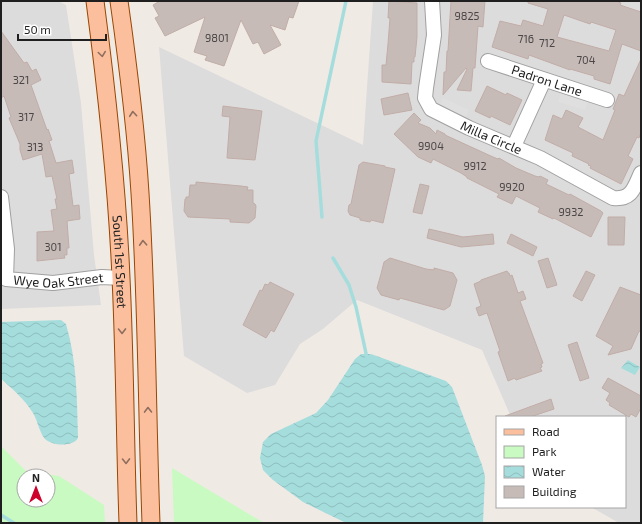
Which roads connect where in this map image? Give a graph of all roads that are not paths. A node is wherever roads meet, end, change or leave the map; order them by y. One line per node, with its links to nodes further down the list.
1 (95, 1): 10 (main road, South 1st Street, one-way to 10)
2 (119, 1): 11 (main road, South 1st Street, one-way to 2)
3 (432, 1): 7 (street, Milla Circle)
4 (488, 61): 5 (street, Padron Lane)
5 (544, 80): 6 (street, Padron Lane); 7 (street)
6 (607, 100)
7 (514, 146): 8 (street, Milla Circle)
8 (641, 173)
9 (1, 197): 10 (street, Wye Oak Street)
10 (121, 278): 11 (main road); 12 (main road, South 1st Street, one-way to 12)
11 (144, 282): 13 (main road, South 1st Street, one-way to 11)
12 (128, 523)
13 (151, 523)

